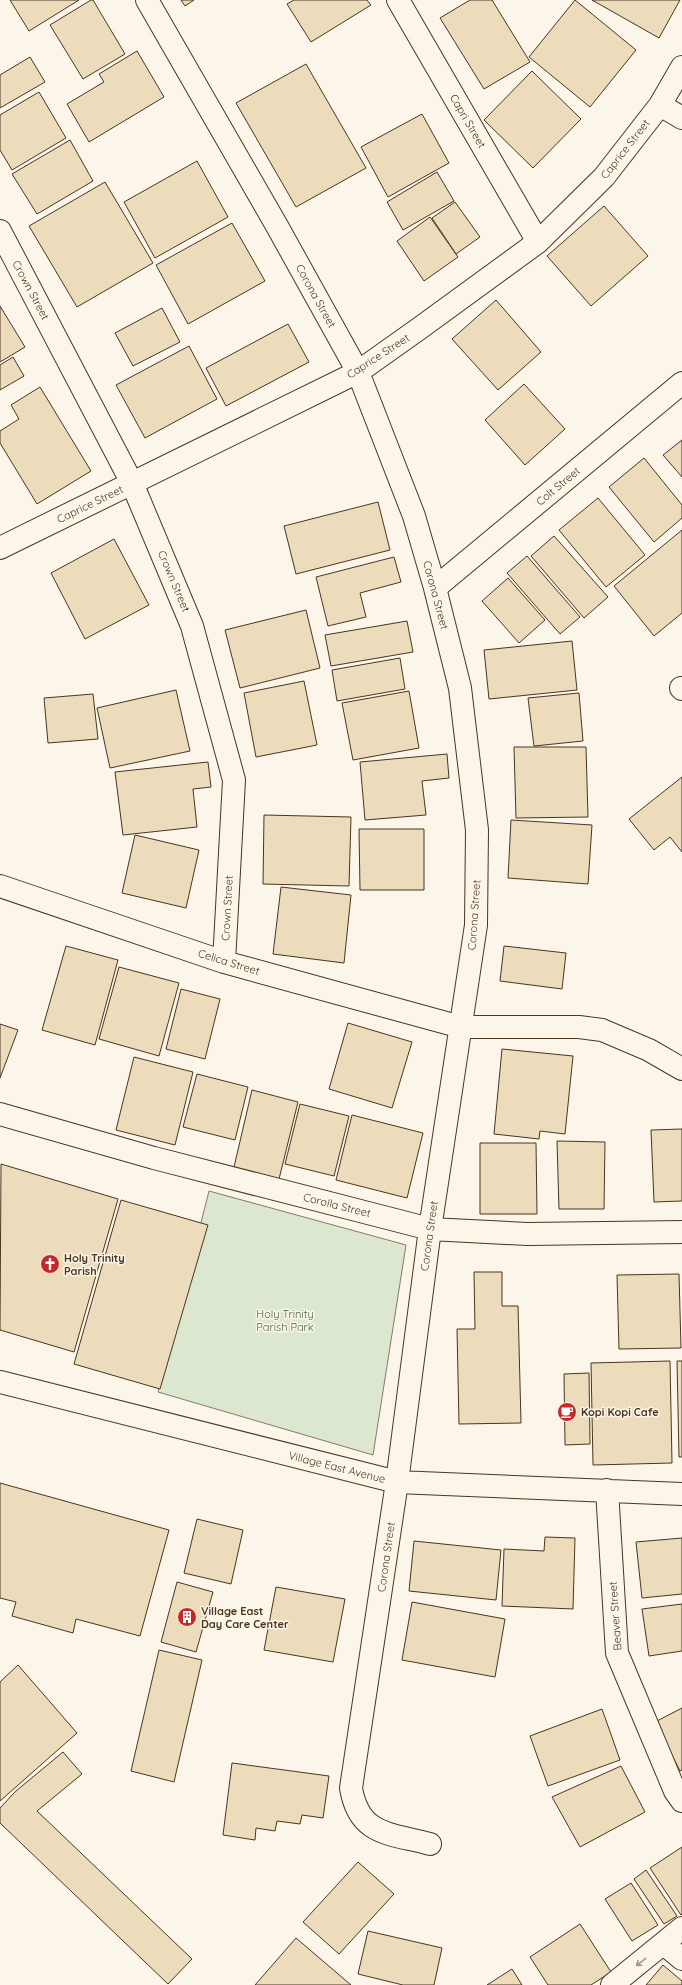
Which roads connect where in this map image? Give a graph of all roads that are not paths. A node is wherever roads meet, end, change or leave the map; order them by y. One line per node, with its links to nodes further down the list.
1 (147, 0): 8 (street, Corona Street)
2 (398, 0): 7 (street, Capri Street)
3 (682, 67): 4 (street, Caprice Street)
4 (660, 105): 5 (street); 7 (street, Caprice Street)
5 (682, 118)
6 (0, 232): 10 (street, Crown Street)
7 (538, 242): 8 (street, Caprice Street)
8 (358, 372): 10 (street, Caprice Street); 12 (street, Corona Street)
9 (682, 383): 12 (street, Colt Street)
10 (132, 483): 11 (street, Caprice Street); 14 (street, Crown Street)
11 (0, 548)
12 (435, 588): 15 (street, Corona Street)
13 (0, 886): 14 (street, Celica Street)
14 (224, 962): 15 (street, Celica Street)
15 (462, 1027): 16 (street, Celica Street); 18 (street, Corona Street)
16 (682, 1069)
17 (0, 1114): 18 (street, Corolla Street)
18 (430, 1229): 19 (street, Corolla Street); 21 (street, Corona Street)
19 (682, 1232)
20 (0, 1382): 21 (street, Village East Avenue)
21 (397, 1482): 22 (street, Village East Avenue); 25 (street, Corona Street)
22 (607, 1490): 23 (street, Village East Avenue); 24 (street, Beaver Street)
23 (682, 1494)
24 (682, 1801)
25 (430, 1844)
26 (682, 1928): 27 (street)
27 (664, 1944): 28 (street); 29 (street, one-way to 29)
28 (682, 1958)
29 (612, 1985)

